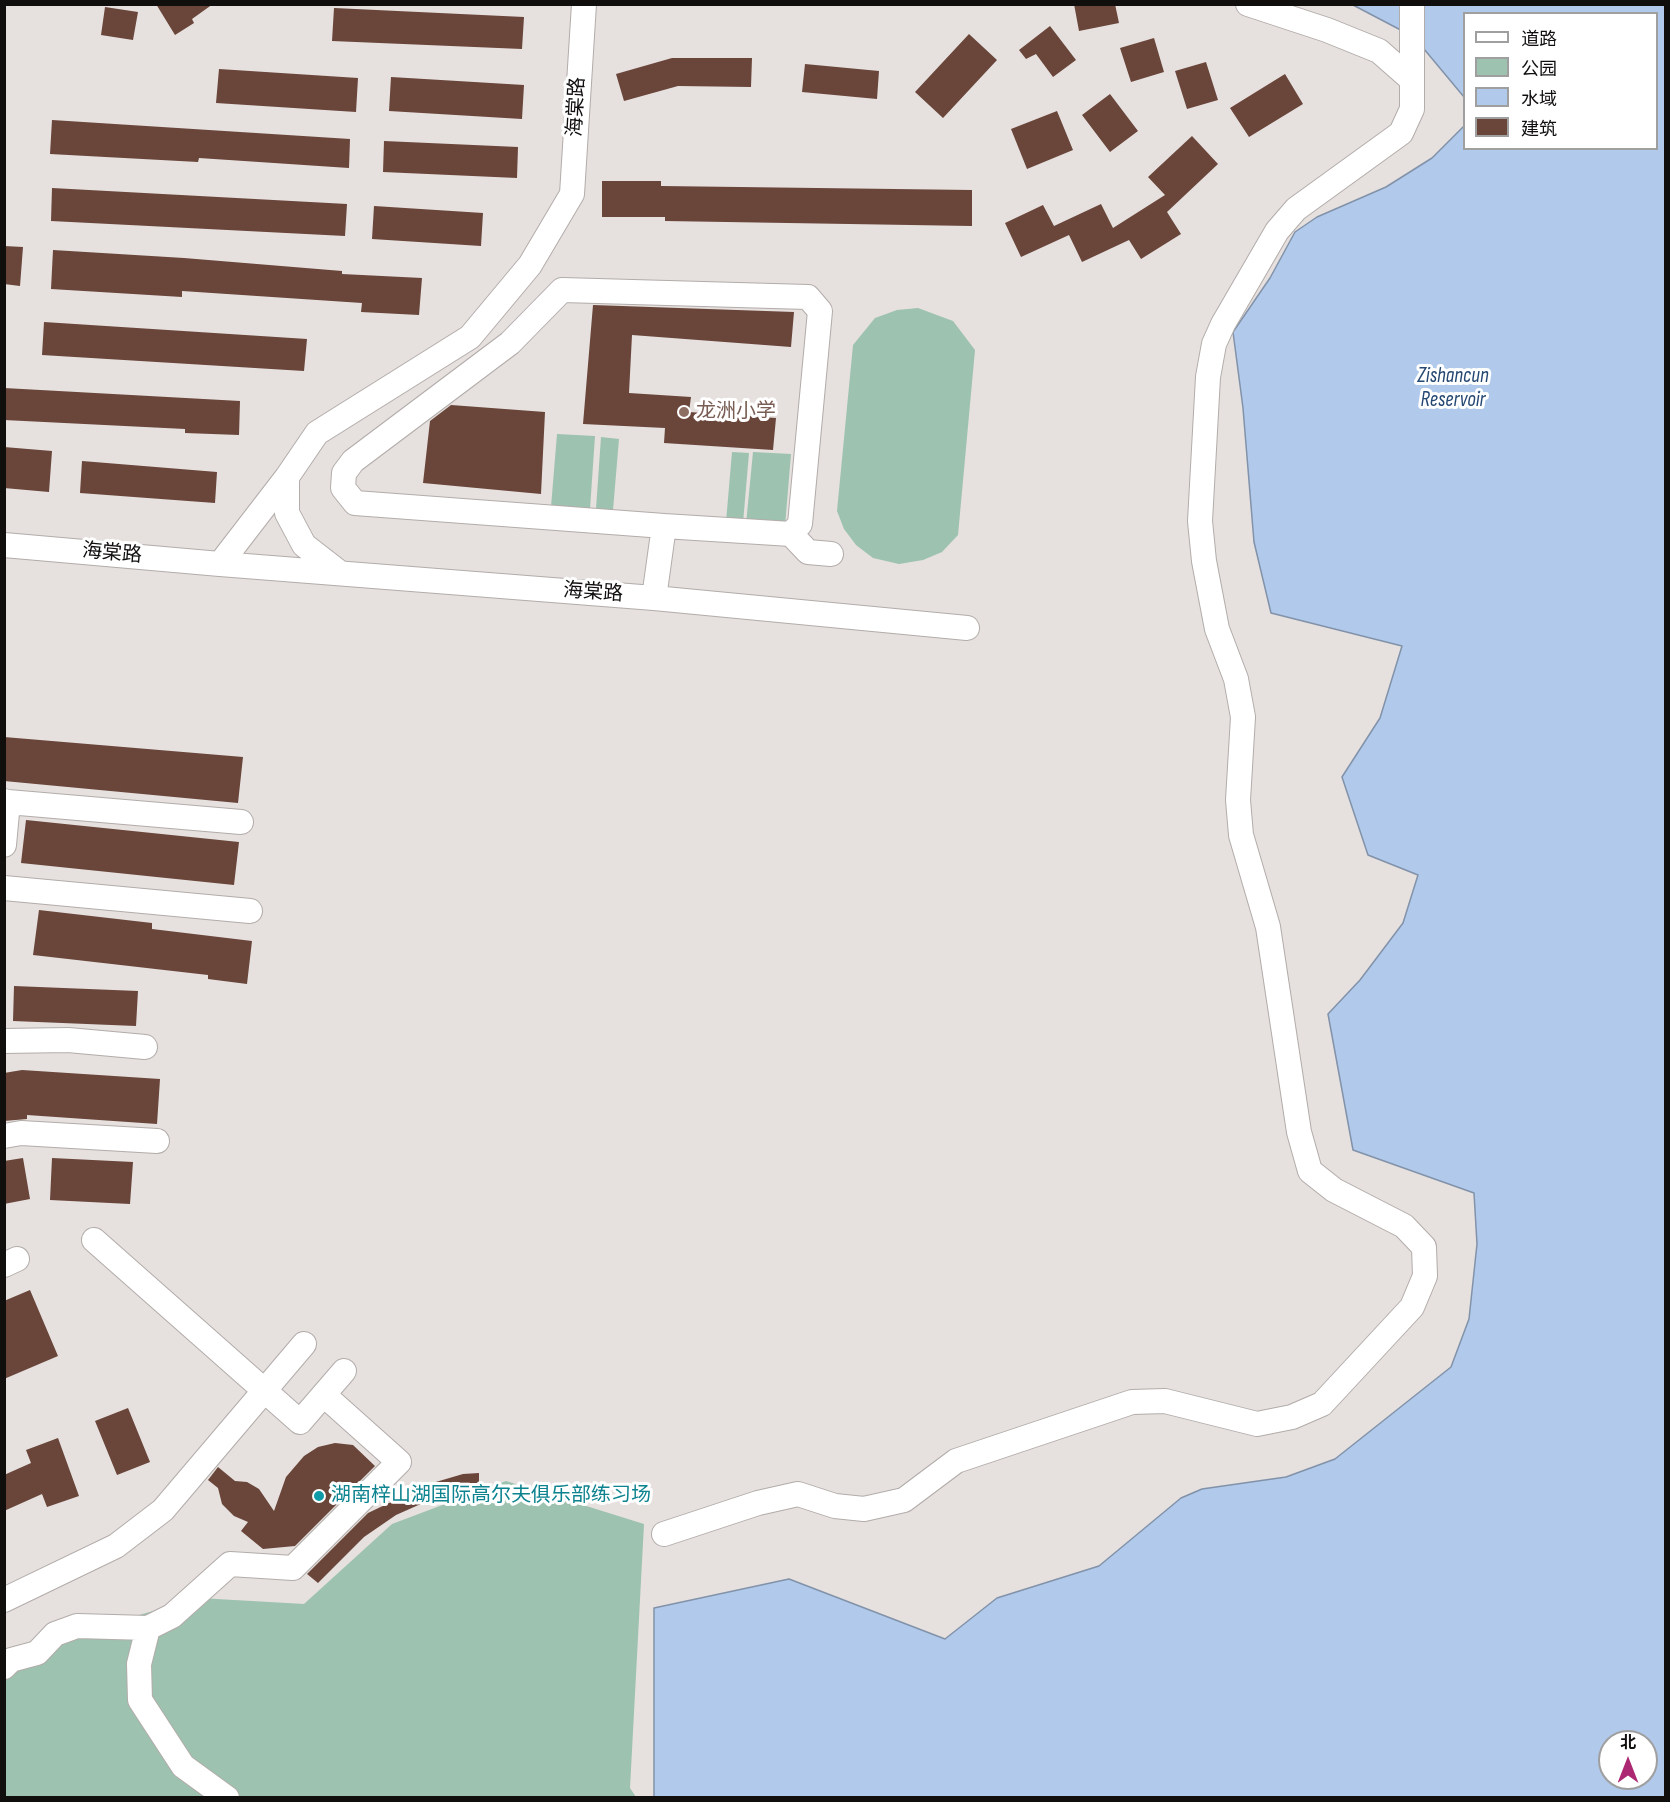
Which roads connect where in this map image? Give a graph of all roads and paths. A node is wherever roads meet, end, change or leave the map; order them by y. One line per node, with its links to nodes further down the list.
1 (584, 4): 5 (street, 海棠路)
2 (1248, 4): 4 (street)
3 (1412, 4): 4 (street)
4 (1412, 80): 28 (street)
5 (287, 477): 10 (street, 海棠路); 11 (street)
6 (664, 526): 7 (street); 7 (street); 12 (street)
7 (791, 534): 9 (street)
8 (4, 545): 10 (street, 海棠路)
9 (831, 554)
10 (220, 564): 11 (street, 海棠路)
11 (340, 573): 12 (street, 海棠路)
12 (654, 598): 13 (street, 海棠路)
13 (967, 628)
14 (6, 802): 15 (street); 16 (street)
15 (241, 822)
16 (4, 845)
17 (4, 888): 18 (street)
18 (250, 911)
19 (4, 1041): 20 (street)
20 (145, 1047)
21 (4, 1136): 22 (street)
22 (157, 1141)
23 (94, 1240): 26 (street)
24 (304, 1344): 26 (street)
25 (344, 1371): 27 (street)
26 (264, 1390): 27 (street); 29 (street)
27 (324, 1395): 30 (street)
28 (664, 1534)
29 (4, 1600)
30 (148, 1628): 31 (street); 32 (street)
31 (4, 1667)
32 (227, 1797)

